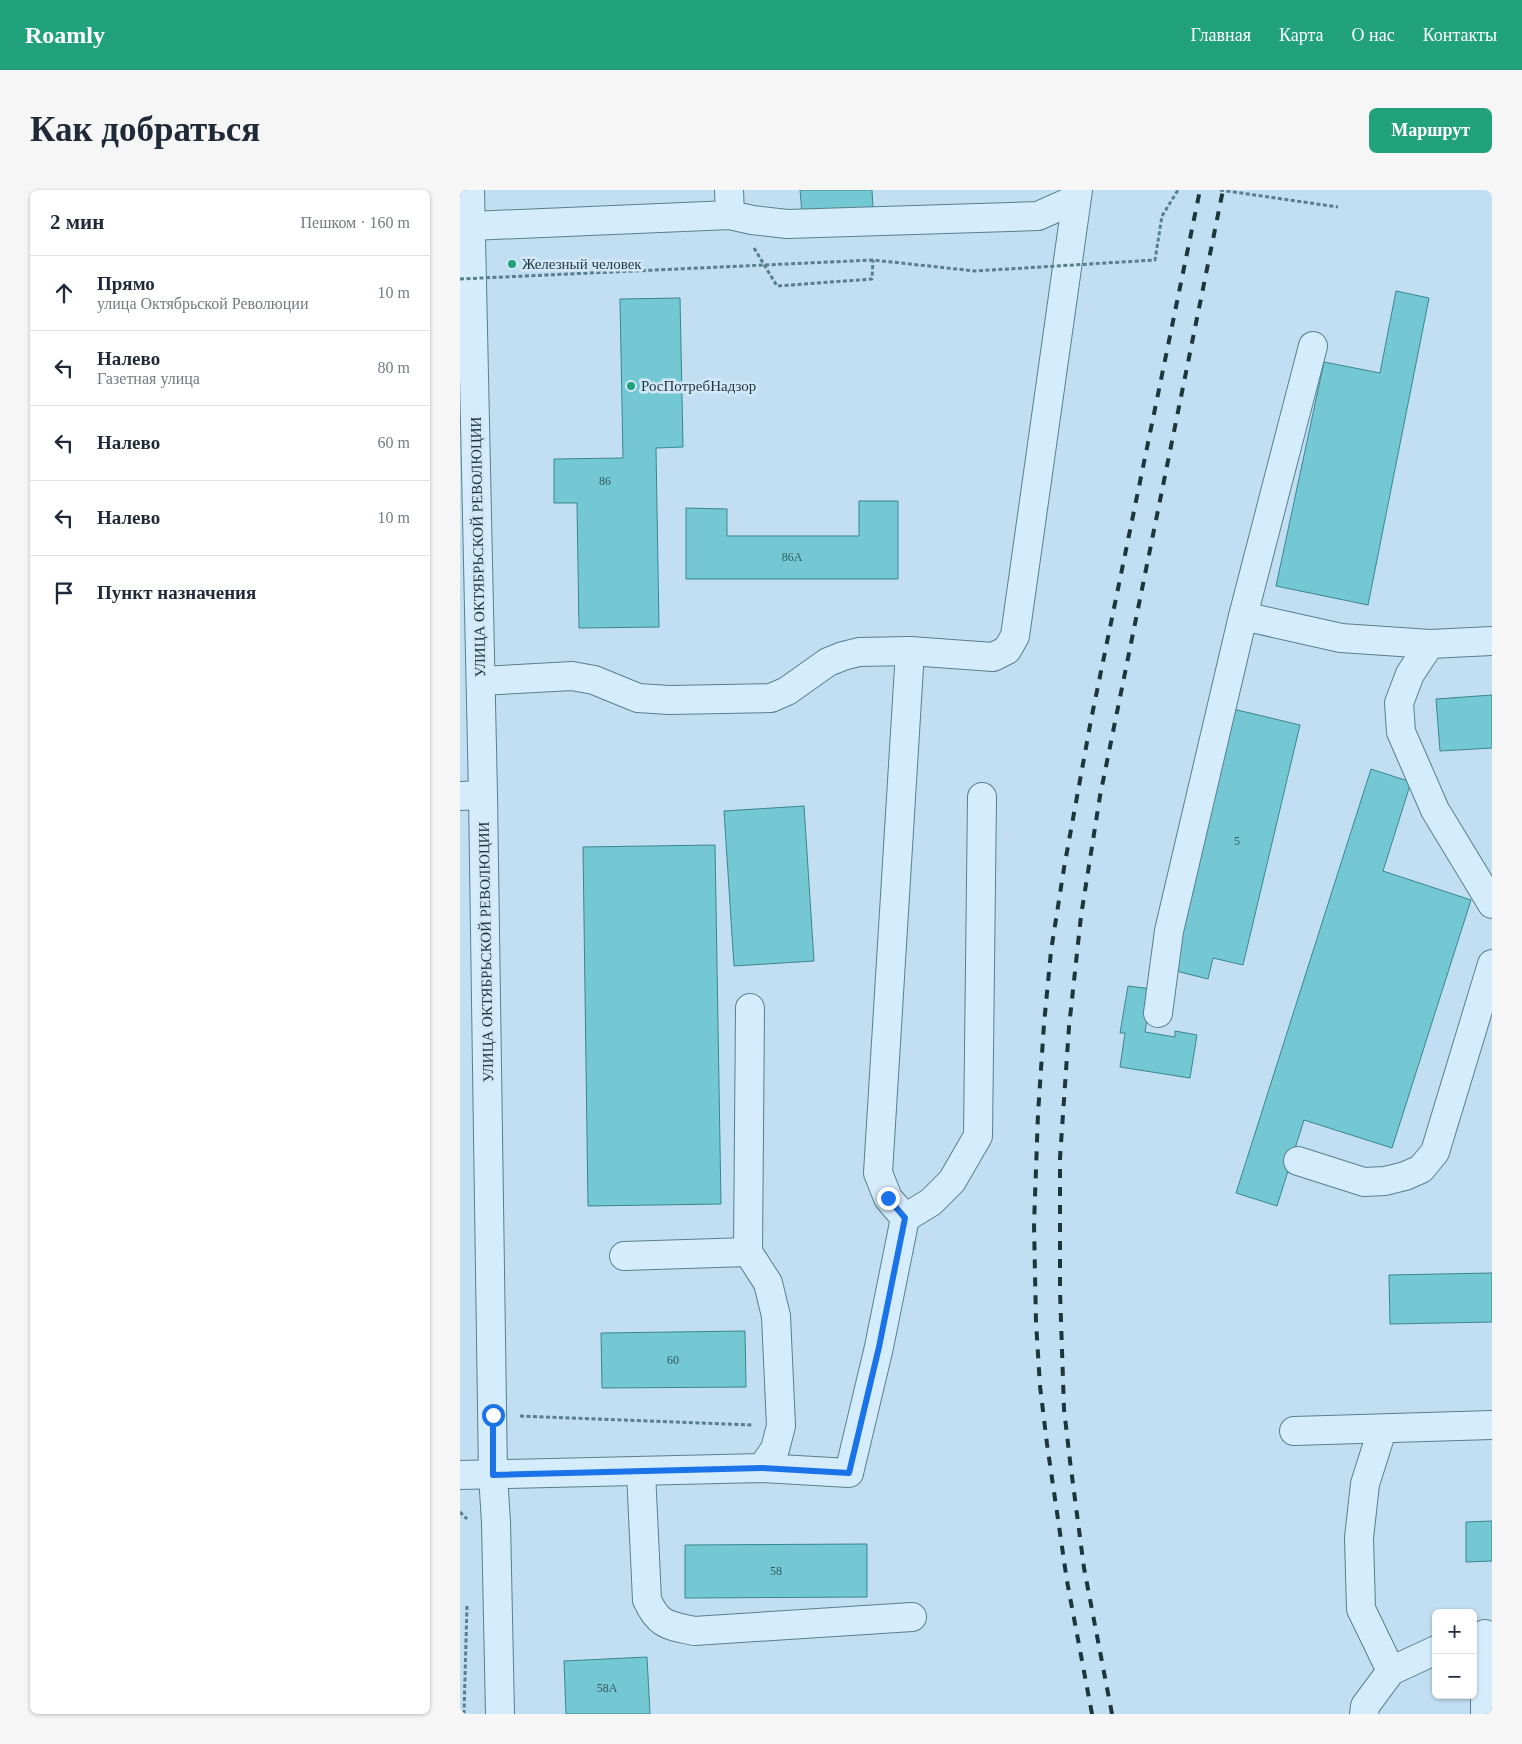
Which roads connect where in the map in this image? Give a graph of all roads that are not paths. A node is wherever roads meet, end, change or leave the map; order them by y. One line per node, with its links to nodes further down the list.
1 (470, 190): 4 (street, УЛИЦА ОКТЯБРЬСКОЙ РЕВОЛЮЦИИ)
2 (1077, 195): 3 (street); 9 (street)
3 (730, 202): 4 (street)
4 (471, 226): 10 (street, УЛИЦА ОКТЯБРЬСКОЙ РЕВОЛЮЦИИ)
5 (1313, 346): 6 (street)
6 (1243, 616): 8 (street); 16 (street)
7 (1492, 641): 8 (street)
8 (1430, 644): 13 (street)
9 (910, 651): 10 (street); 18 (street)
10 (480, 681): 11 (street, УЛИЦА ОКТЯБРЬСКОЙ РЕВОЛЮЦИИ)
11 (472, 796): 27 (street, УЛИЦА ОКТЯБРЬСКОЙ РЕВОЛЮЦИИ)
12 (982, 797): 18 (street)
13 (1492, 904)
14 (1492, 964): 17 (street)
15 (750, 1008): 19 (street)
16 (1158, 1013)
17 (1298, 1161)
18 (905, 1218): 24 (street)
19 (748, 1252): 20 (street); 24 (street)
20 (624, 1256)
21 (1492, 1425): 22 (street)
22 (1382, 1430): 23 (street); 31 (street)
23 (1294, 1431)
24 (762, 1468): 25 (street)
25 (641, 1472): 27 (street); 28 (street)
26 (460, 1475): 27 (street)
27 (493, 1475): 32 (street, УЛИЦА ОКТЯБРЬСКОЙ РЕВОЛЮЦИИ)
28 (912, 1617)
29 (1483, 1634): 34 (street)
30 (1432, 1652): 31 (street)
31 (1391, 1670): 33 (street)
32 (500, 1714)
33 (1364, 1714)
34 (1485, 1714)

